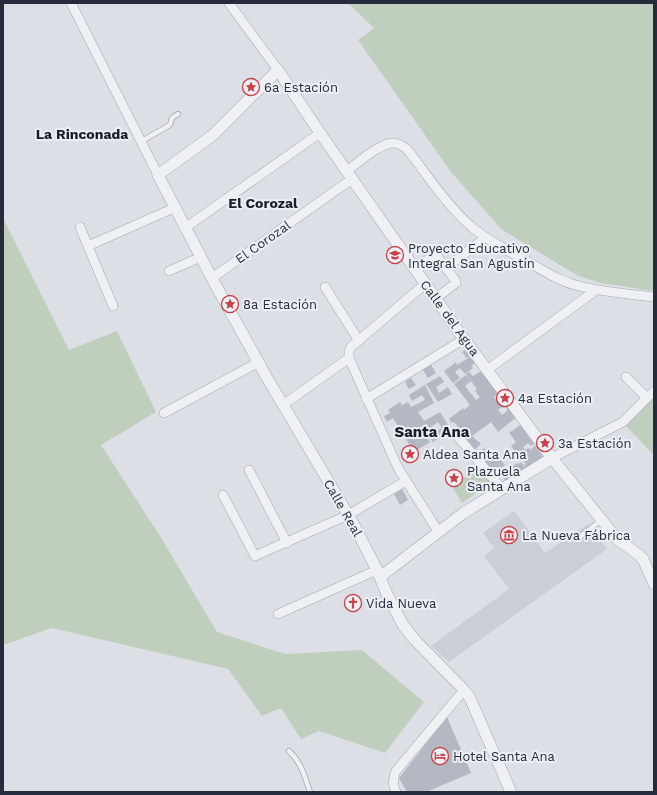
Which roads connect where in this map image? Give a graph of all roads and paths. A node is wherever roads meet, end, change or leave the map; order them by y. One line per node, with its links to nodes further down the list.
1 (71, 3): 6 (street)
2 (229, 3): 3 (street, Calle del Agua)
3 (278, 70): 5 (street, Calle del Agua); 8 (street)
4 (178, 114): 6 (lane)
5 (320, 133): 7 (street, Calle del Agua); 11 (street)
6 (140, 142): 8 (street)
7 (349, 175): 12 (street, El Corozal); 16 (street, Calle del Agua); 18 (street, El Corozal)
8 (158, 176): 9 (street)
9 (177, 212): 11 (street, Calle Real); 13 (street)
10 (80, 227): 13 (street)
11 (185, 228): 14 (street, Calle Real)
12 (486, 238): 15 (street); 21 (street)
13 (88, 246): 24 (street)
14 (201, 257): 17 (street); 18 (street, Calle Real)
15 (446, 268): 16 (street); 23 (street)
16 (414, 269): 19 (street, Calle del Agua)
17 (169, 271)
18 (212, 278): 28 (street, Calle Real)
19 (425, 284): 23 (street, Calle del Agua); 26 (street)
20 (325, 287): 26 (street)
21 (596, 290): 22 (street); 29 (street)
22 (654, 297)
23 (435, 299): 25 (street, Calle del Agua)
24 (113, 306)
25 (464, 339): 29 (street, Calle del Agua); 33 (street)
26 (359, 341): 27 (street)
27 (349, 358): 33 (street); 34 (street)
28 (259, 362): 34 (street, Calle Real); 35 (street)
29 (487, 370): 37 (street, Calle del Agua)
30 (626, 377): 32 (street)
31 (654, 391): 32 (street)
32 (647, 398): 37 (street)
33 (366, 399): 39 (street)
34 (283, 405): 42 (street, Calle Real)
35 (164, 413)
36 (454, 432): 40 (street)
37 (552, 458): 40 (street); 43 (street, Calle del Agua)
38 (249, 470): 46 (street)
39 (406, 481): 42 (street); 44 (street)
40 (502, 489): 44 (street)
41 (223, 495): 46 (street)
42 (348, 515): 46 (street); 47 (street, Calle Real)
43 (601, 520): 45 (lane); 48 (street, Calle del Agua)
44 (438, 531): 47 (street)
45 (581, 536)
46 (287, 543)
47 (379, 574): 49 (street); 50 (street, Calle Real)
48 (654, 584)
49 (278, 614)
50 (464, 690): 53 (street); 54 (street, Calle Real)
51 (289, 751): 52 (lane)
52 (310, 792)
53 (396, 792)
54 (511, 792)

